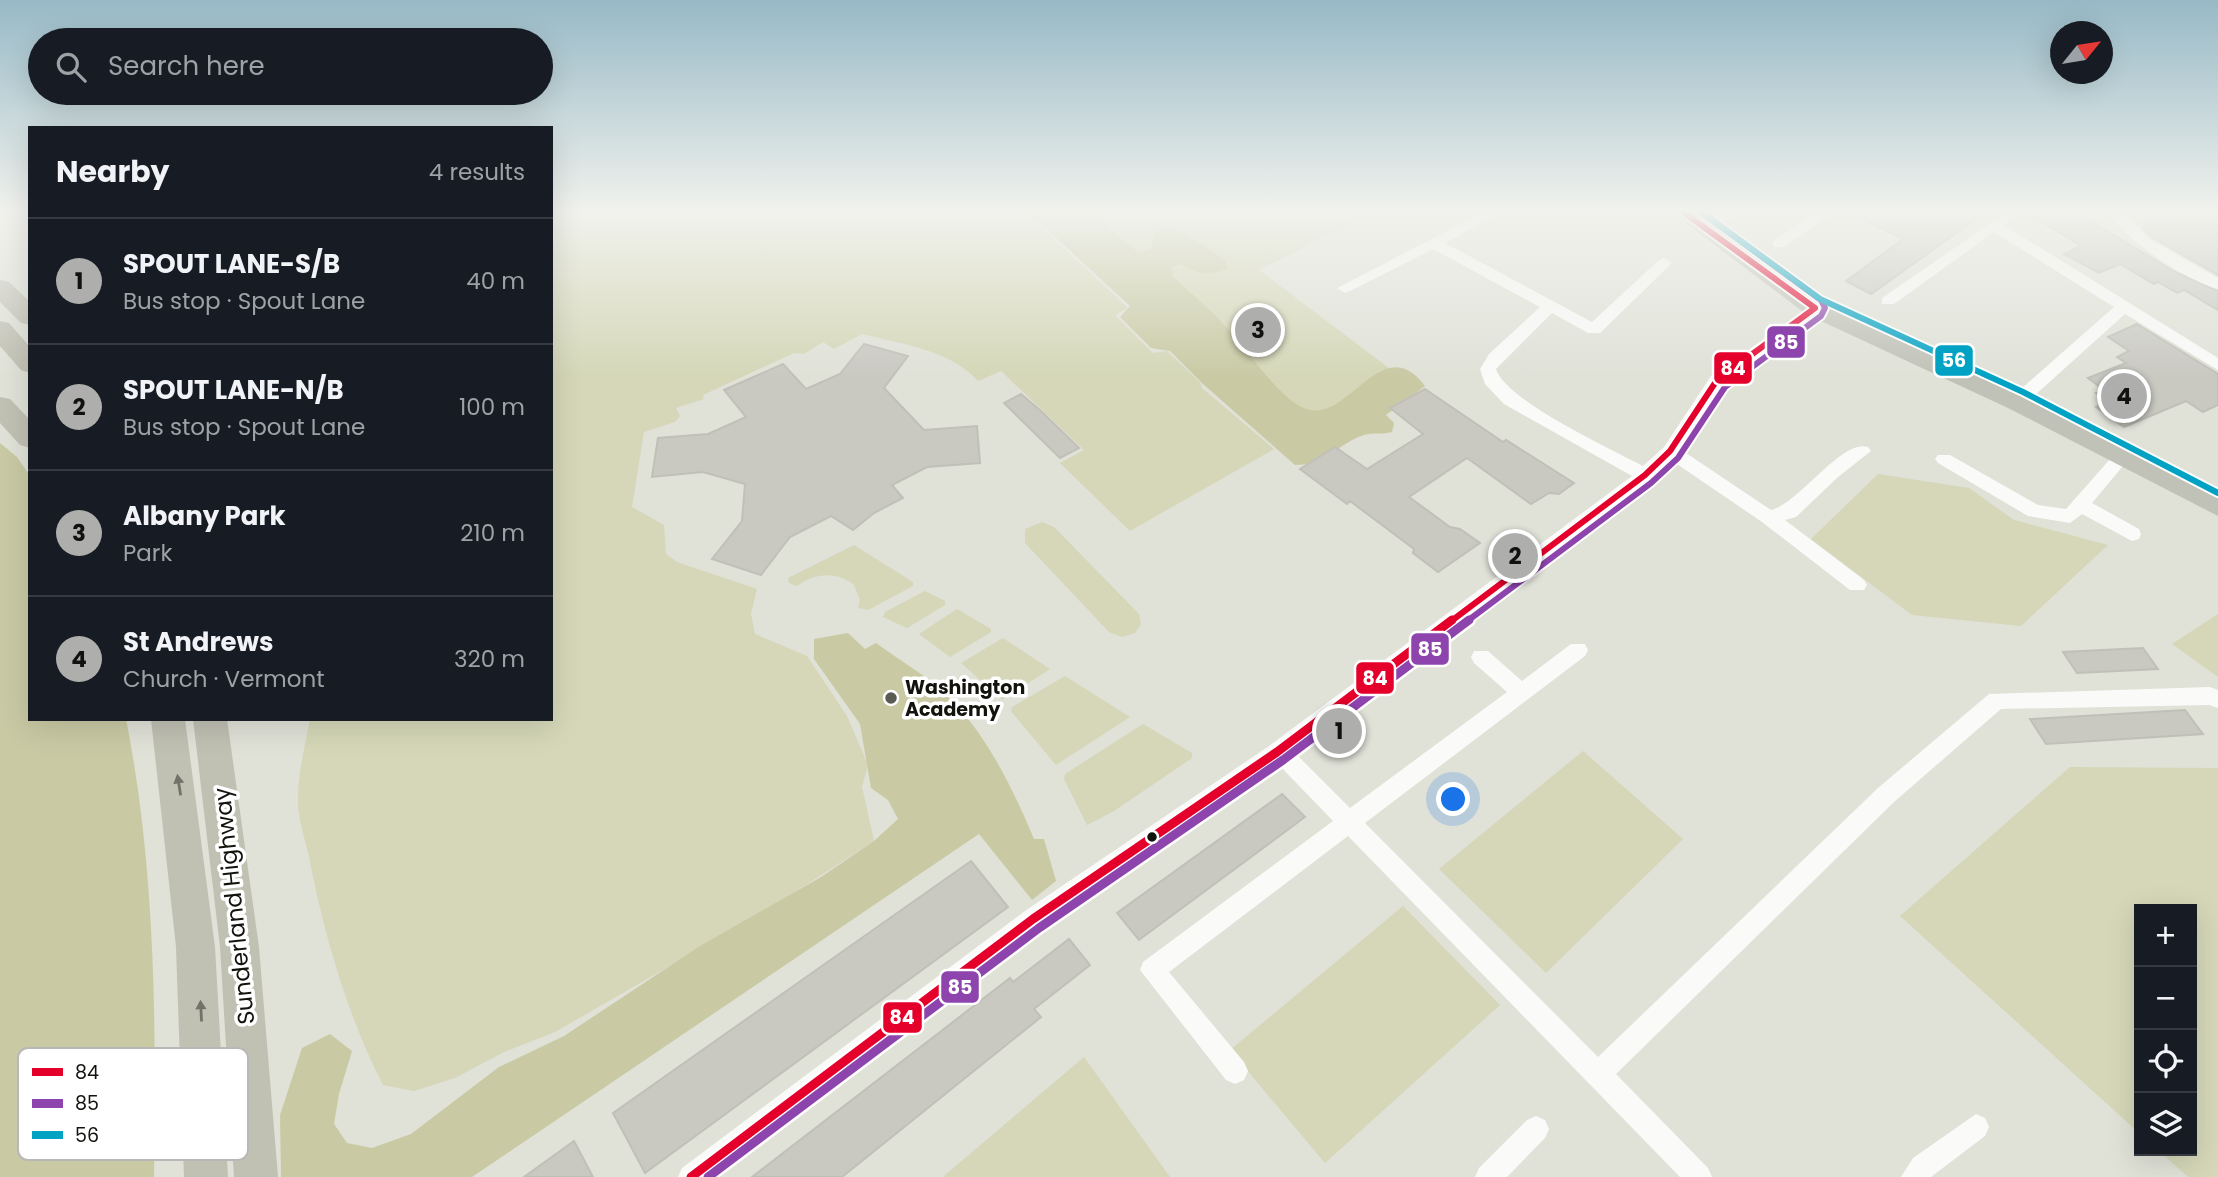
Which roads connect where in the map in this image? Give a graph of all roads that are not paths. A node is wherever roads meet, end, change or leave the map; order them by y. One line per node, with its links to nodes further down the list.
1 (1388, 267): 10 (street)
2 (1476, 267): 13 (street)
3 (1660, 267): 13 (street)
4 (1758, 267): 14 (main road)
5 (1936, 267): 11 (street)
6 (2070, 267): 12 (street)
7 (2190, 267): 8 (street)
8 (2218, 284)
9 (0, 288): 15 (highway)
10 (1345, 288)
11 (1888, 301)
12 (2124, 306): 18 (street); 19 (street)
13 (1549, 307): 26 (street)
14 (1815, 308): 19 (main road); 22 (street)
15 (28, 315)
16 (0, 329): 17 (highway)
17 (28, 362)
18 (2218, 365)
19 (2018, 401): 24 (main road)
20 (0, 406): 21 (highway)
21 (28, 436)
22 (1670, 451): 26 (street); 29 (street)
23 (1862, 451): 29 (street)
24 (2124, 454): 27 (street); 28 (main road)
25 (1944, 459): 27 (street)
26 (1645, 475): 38 (street)
27 (2080, 504): 30 (street)
28 (2218, 505)
29 (1768, 517): 31 (street)
30 (2132, 534)
31 (1857, 585)
32 (1578, 650): 34 (street)
33 (1481, 657): 34 (street)
34 (1522, 693): 39 (street)
35 (2218, 699): 42 (street)
36 (168, 721): 40 (highway, Sunderland Highway, one-way to 36)
37 (209, 721): 45 (highway, Sunderland Highway)
38 (1279, 751): 39 (street); 46 (street)
39 (1350, 822): 41 (street); 42 (street)
40 (201, 1048)
41 (1235, 1072)
42 (1599, 1073): 48 (street)
43 (1976, 1127): 49 (street)
44 (1536, 1129): 47 (street)
45 (256, 1177)
46 (691, 1177)
47 (1488, 1177)
48 (1699, 1177)
49 (1913, 1177)

